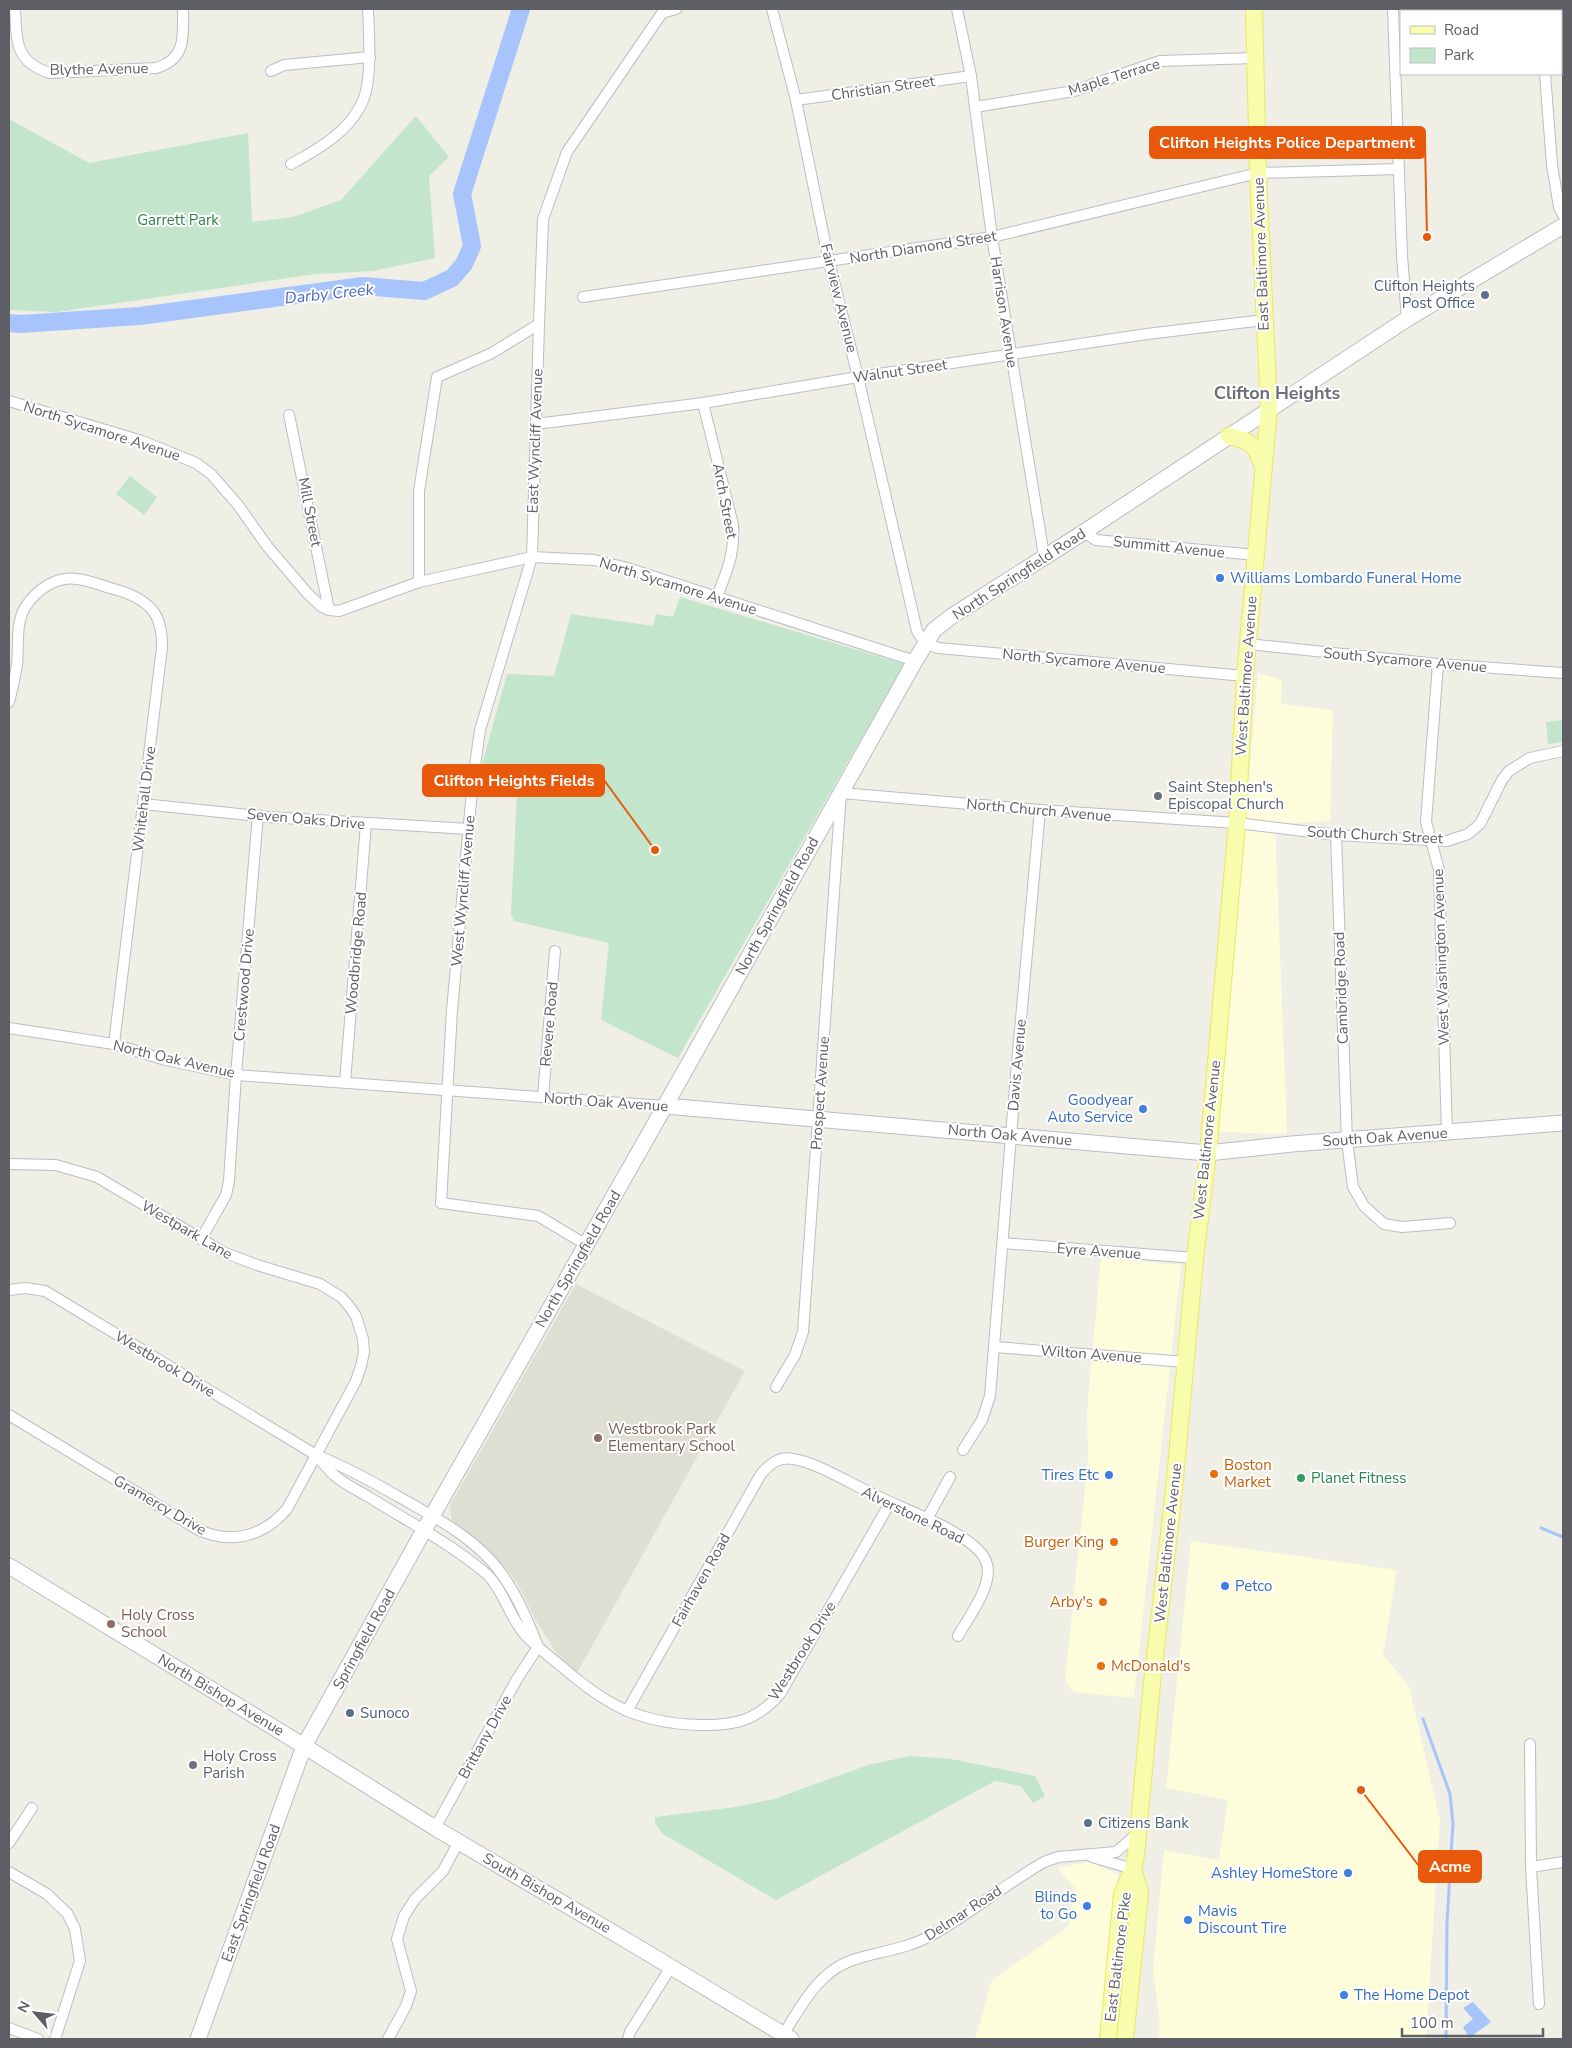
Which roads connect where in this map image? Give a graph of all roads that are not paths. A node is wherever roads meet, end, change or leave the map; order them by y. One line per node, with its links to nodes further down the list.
1 (16, 9): 2 (street, Blythe Avenue)
2 (183, 9)
3 (368, 9): 9 (street)
4 (676, 9): 26 (street, East Wyncliff Avenue)
5 (772, 9): 14 (street, Fairview Avenue)
6 (957, 9): 13 (street, Harrison Avenue)
7 (1254, 9): 10 (main road, East Baltimore Avenue)
8 (1393, 9): 17 (street)
9 (370, 57): 11 (street); 16 (street)
10 (1255, 58): 15 (street, Maple Terrace); 18 (main road, East Baltimore Avenue)
11 (271, 72)
12 (1545, 75): 19 (street)
13 (971, 76): 14 (street, Christian Street); 15 (street, Harrison Avenue)
14 (796, 100): 22 (street, Fairview Avenue)
15 (975, 106): 21 (street, Harrison Avenue)
16 (291, 164)
17 (1399, 169): 18 (street, North Diamond Street); 24 (street)
18 (1258, 173): 21 (street, North Diamond Street); 25 (main road, East Baltimore Avenue)
19 (1563, 216)
20 (1563, 226): 24 (main road, North Springfield Road)
21 (992, 237): 22 (street, North Diamond Street); 27 (street, Harrison Avenue)
22 (829, 262): 23 (street, North Diamond Street); 28 (street, Fairview Avenue)
23 (583, 297)
24 (1407, 319): 31 (main road, North Springfield Road)
25 (1264, 320): 27 (street, Walnut Street); 31 (main road, East Baltimore Avenue)
26 (539, 324): 33 (street, East Wyncliff Avenue); 40 (street)
27 (1011, 354): 28 (street, Walnut Street); 38 (street, Harrison Avenue)
28 (858, 376): 30 (street, Walnut Street); 43 (street, Fairview Avenue)
29 (9, 401): 42 (street, North Sycamore Avenue)
30 (703, 403): 33 (street, Walnut Street); 41 (street, Arch Street)
31 (1269, 409): 34 (main road, North Springfield Road); 35 (main road, West Baltimore Avenue)
32 (289, 415): 42 (street, Mill Street)
33 (536, 424): 39 (street, East Wyncliff Avenue)
34 (1229, 436): 35 (main road); 36 (main road, North Springfield Road)
35 (1264, 468): 37 (main road, West Baltimore Avenue)
36 (1084, 532): 37 (street, Summitt Avenue); 38 (main road, North Springfield Road)
37 (1256, 555): 44 (main road, West Baltimore Avenue)
38 (1044, 556): 43 (main road, North Springfield Road)
39 (532, 557): 40 (street, North Sycamore Avenue); 41 (street, North Sycamore Avenue); 57 (street, West Wyncliff Avenue)
40 (419, 582): 42 (street, North Sycamore Avenue)
41 (717, 597): 45 (street, North Sycamore Avenue)
42 (329, 610)
43 (925, 642): 45 (main road, North Springfield Road); 48 (street, North Sycamore Avenue)
44 (1248, 644): 46 (street, South Sycamore Avenue); 48 (main road, West Baltimore Avenue)
45 (915, 661): 51 (main road, North Springfield Road)
46 (1438, 664): 47 (street, South Sycamore Avenue); 59 (street, West Washington Avenue)
47 (1563, 673)
48 (1245, 676): 55 (main road, West Baltimore Avenue)
49 (9, 702): 52 (street, Whitehall Drive)
50 (1563, 751): 59 (street, South Church Street)
51 (842, 793): 53 (street, North Church Avenue); 67 (main road, North Springfield Road); 68 (street, Prospect Avenue)
52 (143, 804): 54 (street, Seven Oaks Drive); 62 (street, Whitehall Drive)
53 (1040, 810): 55 (street, North Church Avenue); 71 (street, Davis Avenue)
54 (258, 815): 56 (street, Seven Oaks Drive); 63 (street, Crestwood Drive)
55 (1237, 823): 58 (street, South Church Street); 73 (main road, West Baltimore Avenue)
56 (366, 824): 57 (street, Seven Oaks Drive); 64 (street, Woodbridge Road)
57 (469, 829): 65 (street, West Wyncliff Avenue)
58 (1336, 835): 59 (street, South Church Street); 72 (street, Cambridge Road)
59 (1432, 840): 70 (street, West Washington Avenue)
60 (555, 951): 66 (street, Revere Road)
61 (9, 1028): 62 (street, North Oak Avenue)
62 (114, 1044): 63 (street, North Oak Avenue)
63 (236, 1074): 64 (street, North Oak Avenue); 76 (street, Crestwood Drive)
64 (345, 1082): 65 (street, North Oak Avenue)
65 (447, 1090): 66 (street, North Oak Avenue); 78 (street, West Wyncliff Avenue)
66 (543, 1097): 67 (street, North Oak Avenue)
67 (665, 1106): 68 (main road, North Oak Avenue); 78 (main road, North Springfield Road)
68 (818, 1120): 71 (main road, North Oak Avenue); 83 (street, Prospect Avenue)
69 (1563, 1123): 70 (main road, South Oak Avenue)
70 (1447, 1132): 72 (main road, South Oak Avenue)
71 (1012, 1135): 73 (main road, North Oak Avenue); 77 (street, Davis Avenue)
72 (1347, 1141): 73 (main road, South Oak Avenue); 75 (street, Cambridge Road)
73 (1208, 1153): 79 (main road, West Baltimore Avenue)
74 (9, 1164): 76 (street, Westpark Lane)
75 (1450, 1223)
76 (201, 1239): 86 (street, Westpark Lane)
77 (1003, 1243): 79 (street, Eyre Avenue); 81 (street, Davis Avenue)
78 (585, 1244): 90 (main road, North Springfield Road)
79 (1195, 1258): 82 (main road, West Baltimore Avenue)
80 (9, 1290): 86 (street, Westbrook Drive)
81 (995, 1347): 82 (street, Wilton Avenue); 85 (street, Davis Avenue)
82 (1186, 1362): 101 (main road, West Baltimore Avenue)
83 (776, 1387)
84 (9, 1415): 86 (street, Gramercy Drive)
85 (963, 1450)
86 (316, 1455): 90 (street, Westbrook Drive); 92 (street, Westbrook Drive)
87 (785, 1458): 89 (street, Alverstone Road); 96 (street, Fairhaven Road)
88 (950, 1477): 91 (street)
89 (890, 1503): 91 (street, Alverstone Road); 96 (street, Westbrook Drive)
90 (432, 1515): 92 (main road, North Springfield Road); 95 (street, Westbrook Drive)
91 (926, 1518): 94 (street, Alverstone Road)
92 (423, 1532): 95 (street, Westbrook Drive); 98 (main road, Springfield Road)
93 (9, 1566): 98 (main road, North Bishop Avenue)
94 (958, 1636)
95 (538, 1647): 96 (street, Westbrook Drive); 100 (street, Brittany Drive)
96 (627, 1711)
97 (1530, 1744): 106 (street)
98 (304, 1746): 100 (main road, South Bishop Avenue); 117 (main road, East Springfield Road)
99 (32, 1808): 103 (street)
100 (435, 1828): 102 (main road, South Bishop Avenue)
101 (1138, 1834): 104 (street, Delmar Road); 107 (main road, West Baltimore Avenue)
102 (459, 1841): 109 (main road, South Bishop Avenue); 118 (street)
103 (9, 1843)
104 (1084, 1855): 107 (street, Delmar Road); 114 (street, Delmar Road)
105 (1563, 1862): 106 (street)
106 (1532, 1867): 110 (street)
107 (1133, 1869): 111 (main road, East Baltimore Pike); 112 (main road, East Baltimore Pike)
108 (9, 1872): 116 (street)
109 (671, 1967): 114 (main road, South Bishop Avenue); 119 (street)
110 (1539, 2004)
111 (1110, 2016): 112 (main road); 120 (main road, East Baltimore Pike)
112 (1128, 2018): 121 (main road, East Baltimore Pike)
113 (9, 2028): 115 (street)
114 (787, 2037)
115 (38, 2039)
116 (55, 2039)
117 (198, 2039)
118 (388, 2039)
119 (628, 2039)
120 (1108, 2039)
121 (1125, 2039)

